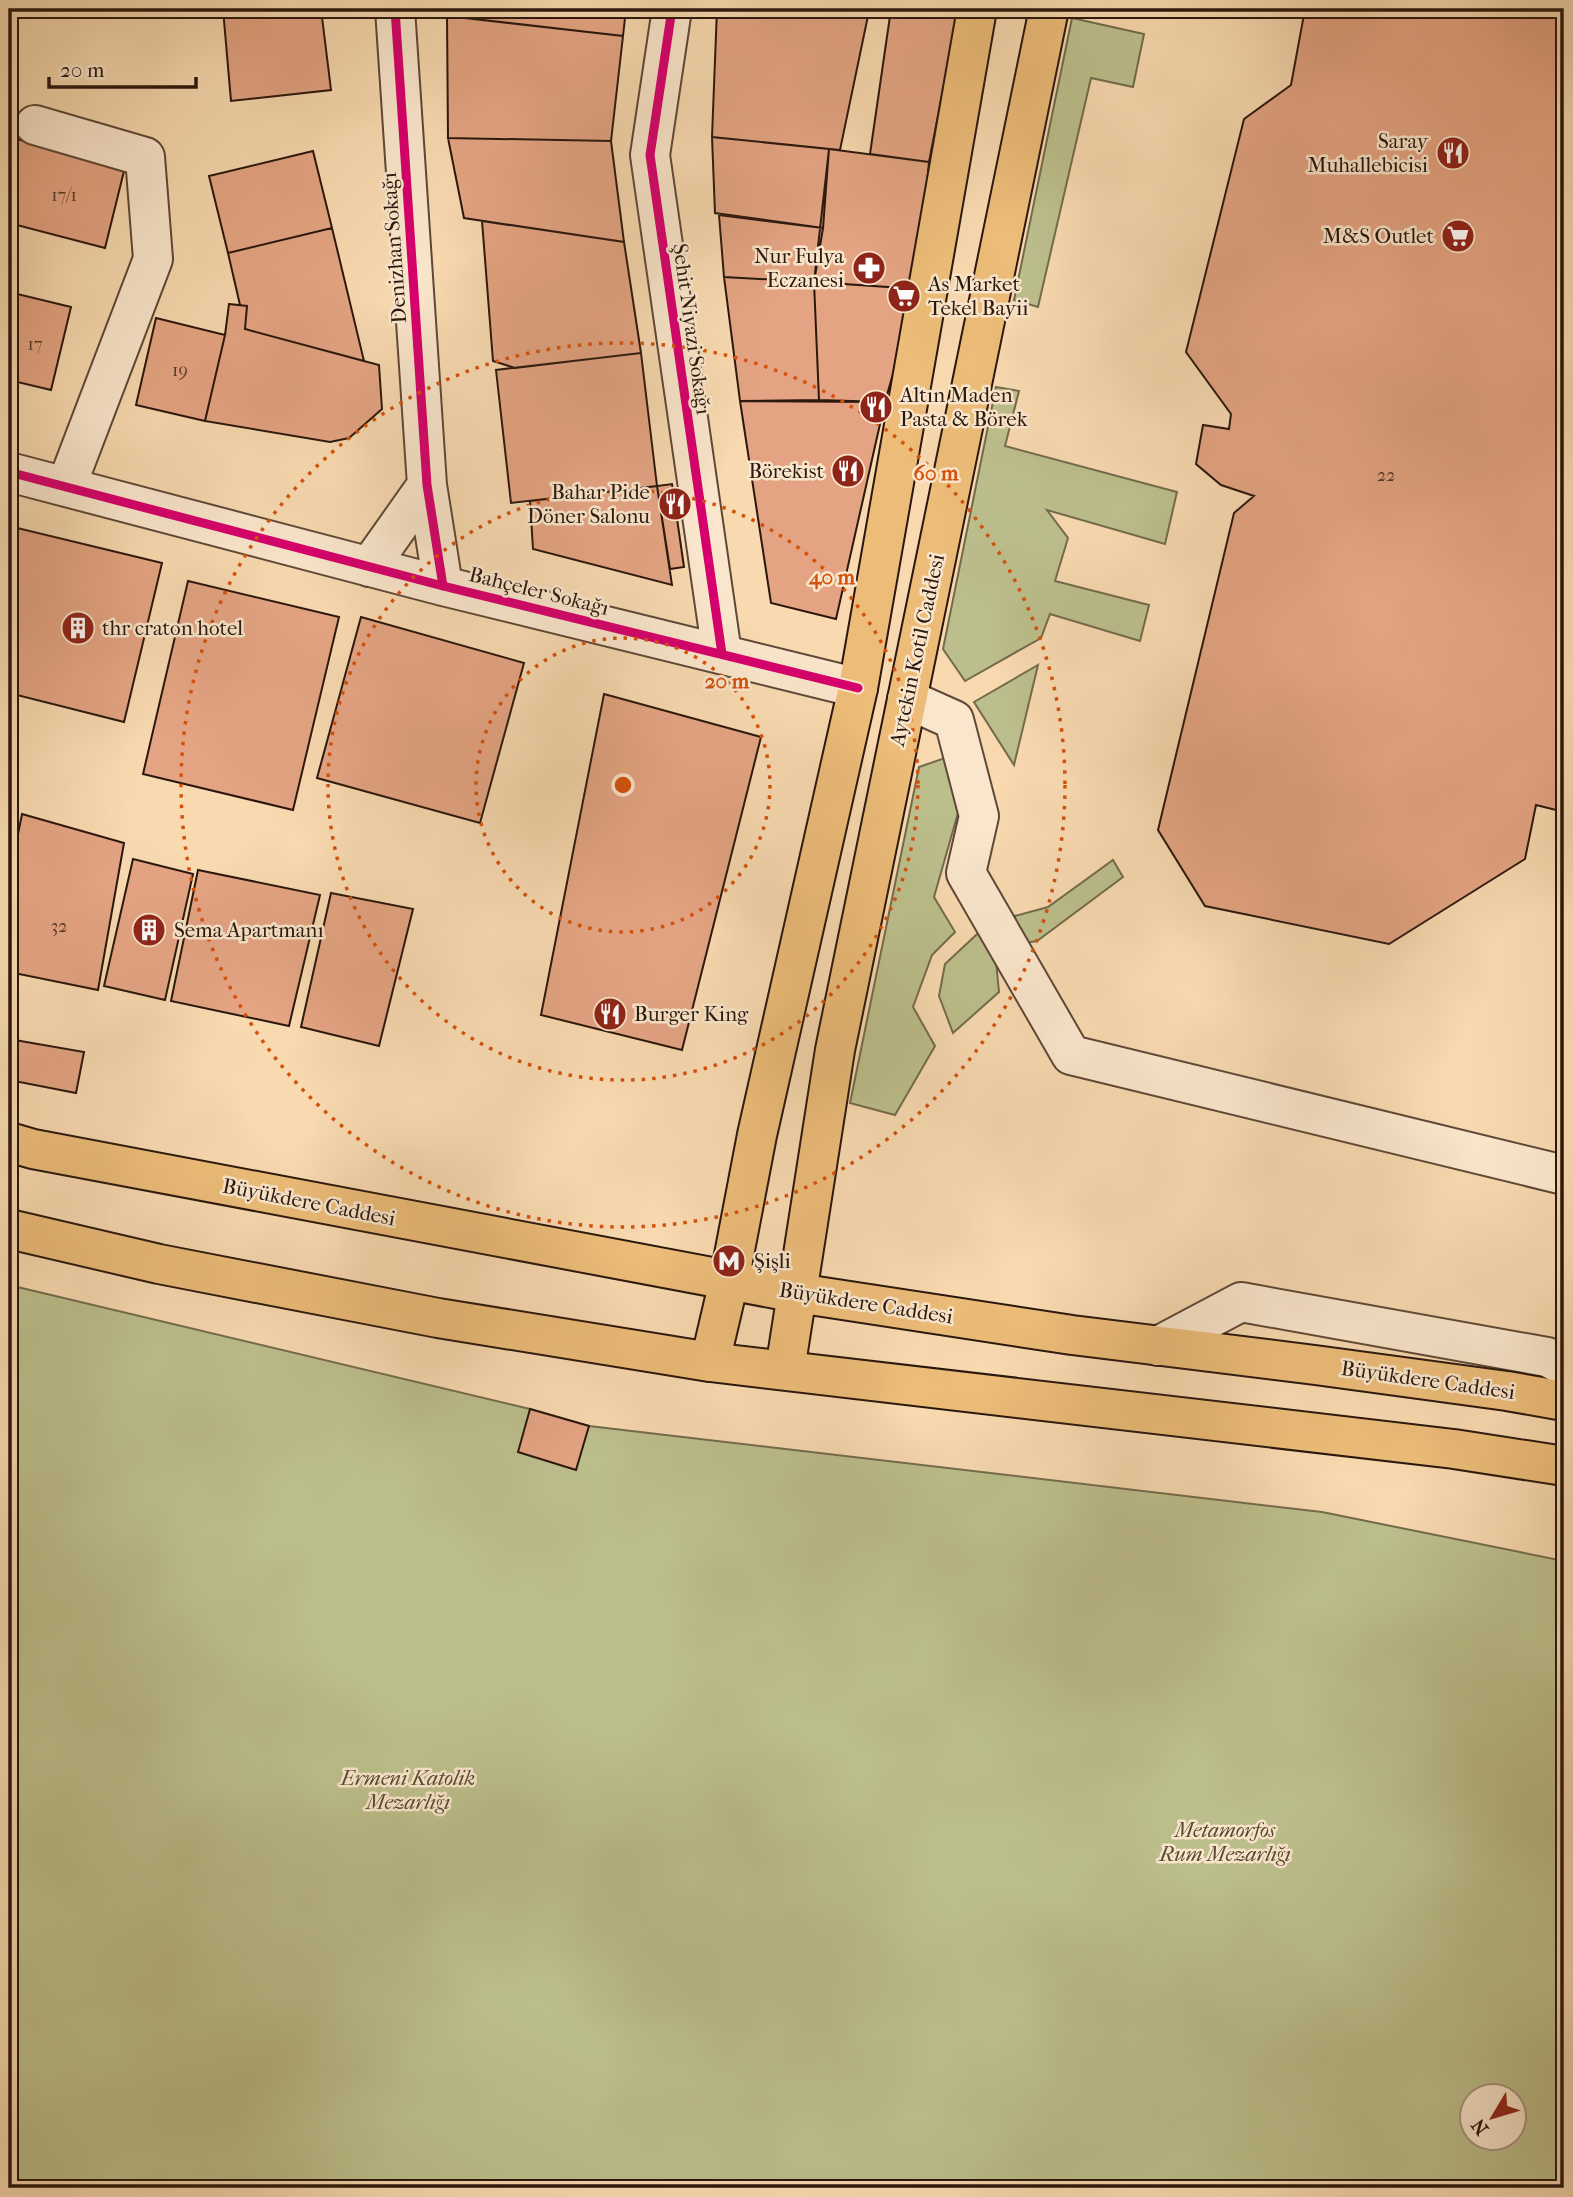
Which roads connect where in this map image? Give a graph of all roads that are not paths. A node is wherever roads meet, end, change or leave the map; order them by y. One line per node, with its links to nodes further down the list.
1 (395, 9): 7 (street, Denizhan Sokağı)
2 (672, 9): 11 (street, Şehit Niyazi Sokağı)
3 (977, 9): 12 (main road)
4 (1049, 9): 13 (main road, Aytekin Kotil Caddesi)
5 (35, 125): 8 (street)
6 (9, 472): 8 (street, Bahçeler Sokağı)
7 (427, 485): 9 (street); 10 (street, Denizhan Sokağı)
8 (66, 487): 9 (street, Bahçeler Sokağı)
9 (369, 567): 10 (street, Bahçeler Sokağı)
10 (443, 586): 11 (street, Bahçeler Sokağı)
11 (722, 654): 12 (street, Bahçeler Sokağı)
12 (858, 688): 17 (main road)
13 (907, 699): 15 (street); 18 (main road, Aytekin Kotil Caddesi)
14 (9, 1142): 17 (main road, Büyükdere Caddesi)
15 (1564, 1175)
16 (9, 1229): 20 (main road)
17 (729, 1281): 18 (main road, Büyükdere Caddesi); 20 (main road)
18 (797, 1293): 19 (main road, Büyükdere Caddesi); 22 (main road, Aytekin Kotil Caddesi)
19 (1158, 1346): 21 (street); 23 (main road, Büyükdere Caddesi)
20 (710, 1362): 22 (main road)
21 (1564, 1366)
22 (785, 1370): 24 (main road)
23 (1564, 1401)
24 (1564, 1466)

